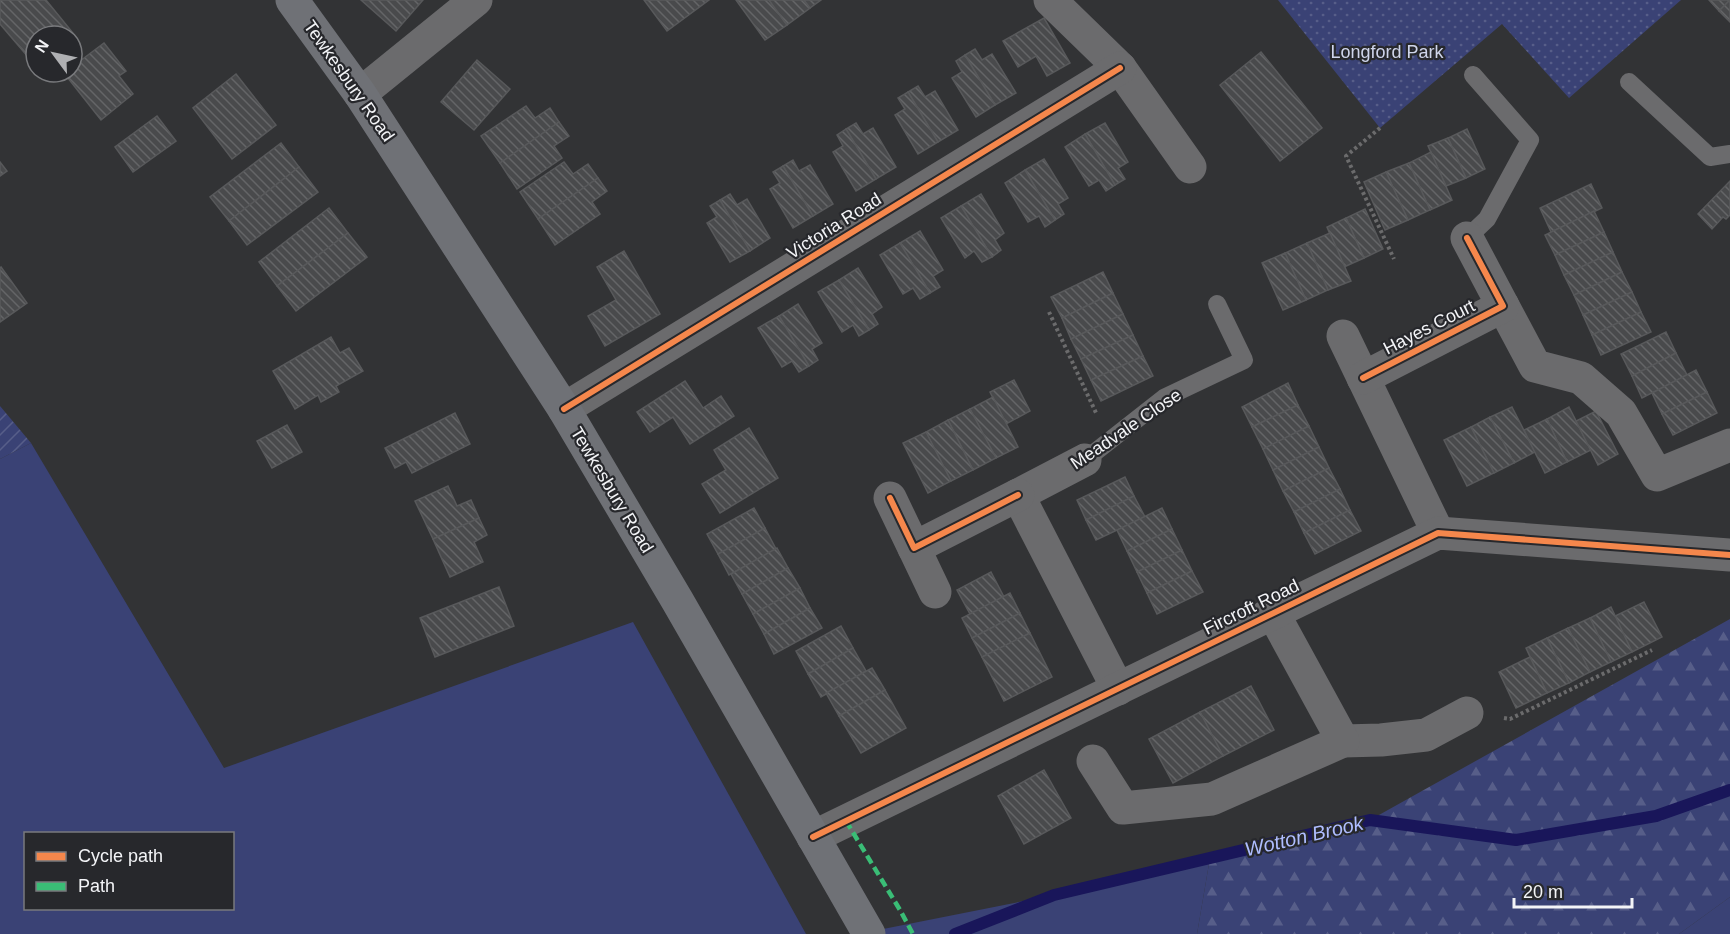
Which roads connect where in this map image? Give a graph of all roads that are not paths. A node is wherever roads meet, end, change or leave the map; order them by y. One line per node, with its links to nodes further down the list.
1 (292, 0): 7 (main road, Tewkesbury Road)
2 (476, 0): 7 (street)
3 (1050, 0): 4 (street)
4 (1120, 68): 9 (street); 15 (street, Victoria Road)
5 (1473, 75): 10 (lane, Hayes Court)
6 (1629, 82): 8 (lane)
7 (360, 94): 15 (main road, Tewkesbury Road)
8 (1730, 154)
9 (1190, 166)
10 (1467, 238): 12 (street, Hayes Court)
11 (1217, 304): 17 (lane, Meadvale Close)
12 (1503, 306): 14 (street, Hayes Court); 16 (street, Hayes Court)
13 (1343, 336): 14 (street)
14 (1364, 378): 20 (street)
15 (564, 409): 29 (main road, Tewkesbury Road)
16 (1730, 445)
17 (1097, 451): 18 (street, Meadvale Close)
18 (1018, 495): 21 (street, Meadvale Close); 25 (street)
19 (890, 498): 21 (street)
20 (1438, 533): 22 (street); 24 (street, Fircroft Road)
21 (914, 548): 23 (street)
22 (1730, 555)
23 (935, 592)
24 (1273, 613): 25 (street, Fircroft Road); 27 (street)
25 (1118, 689): 29 (street, Fircroft Road)
26 (1467, 713): 27 (street)
27 (1343, 741): 28 (street)
28 (1094, 761)
29 (813, 837): 30 (main road, Tewkesbury Road)
30 (869, 933)

